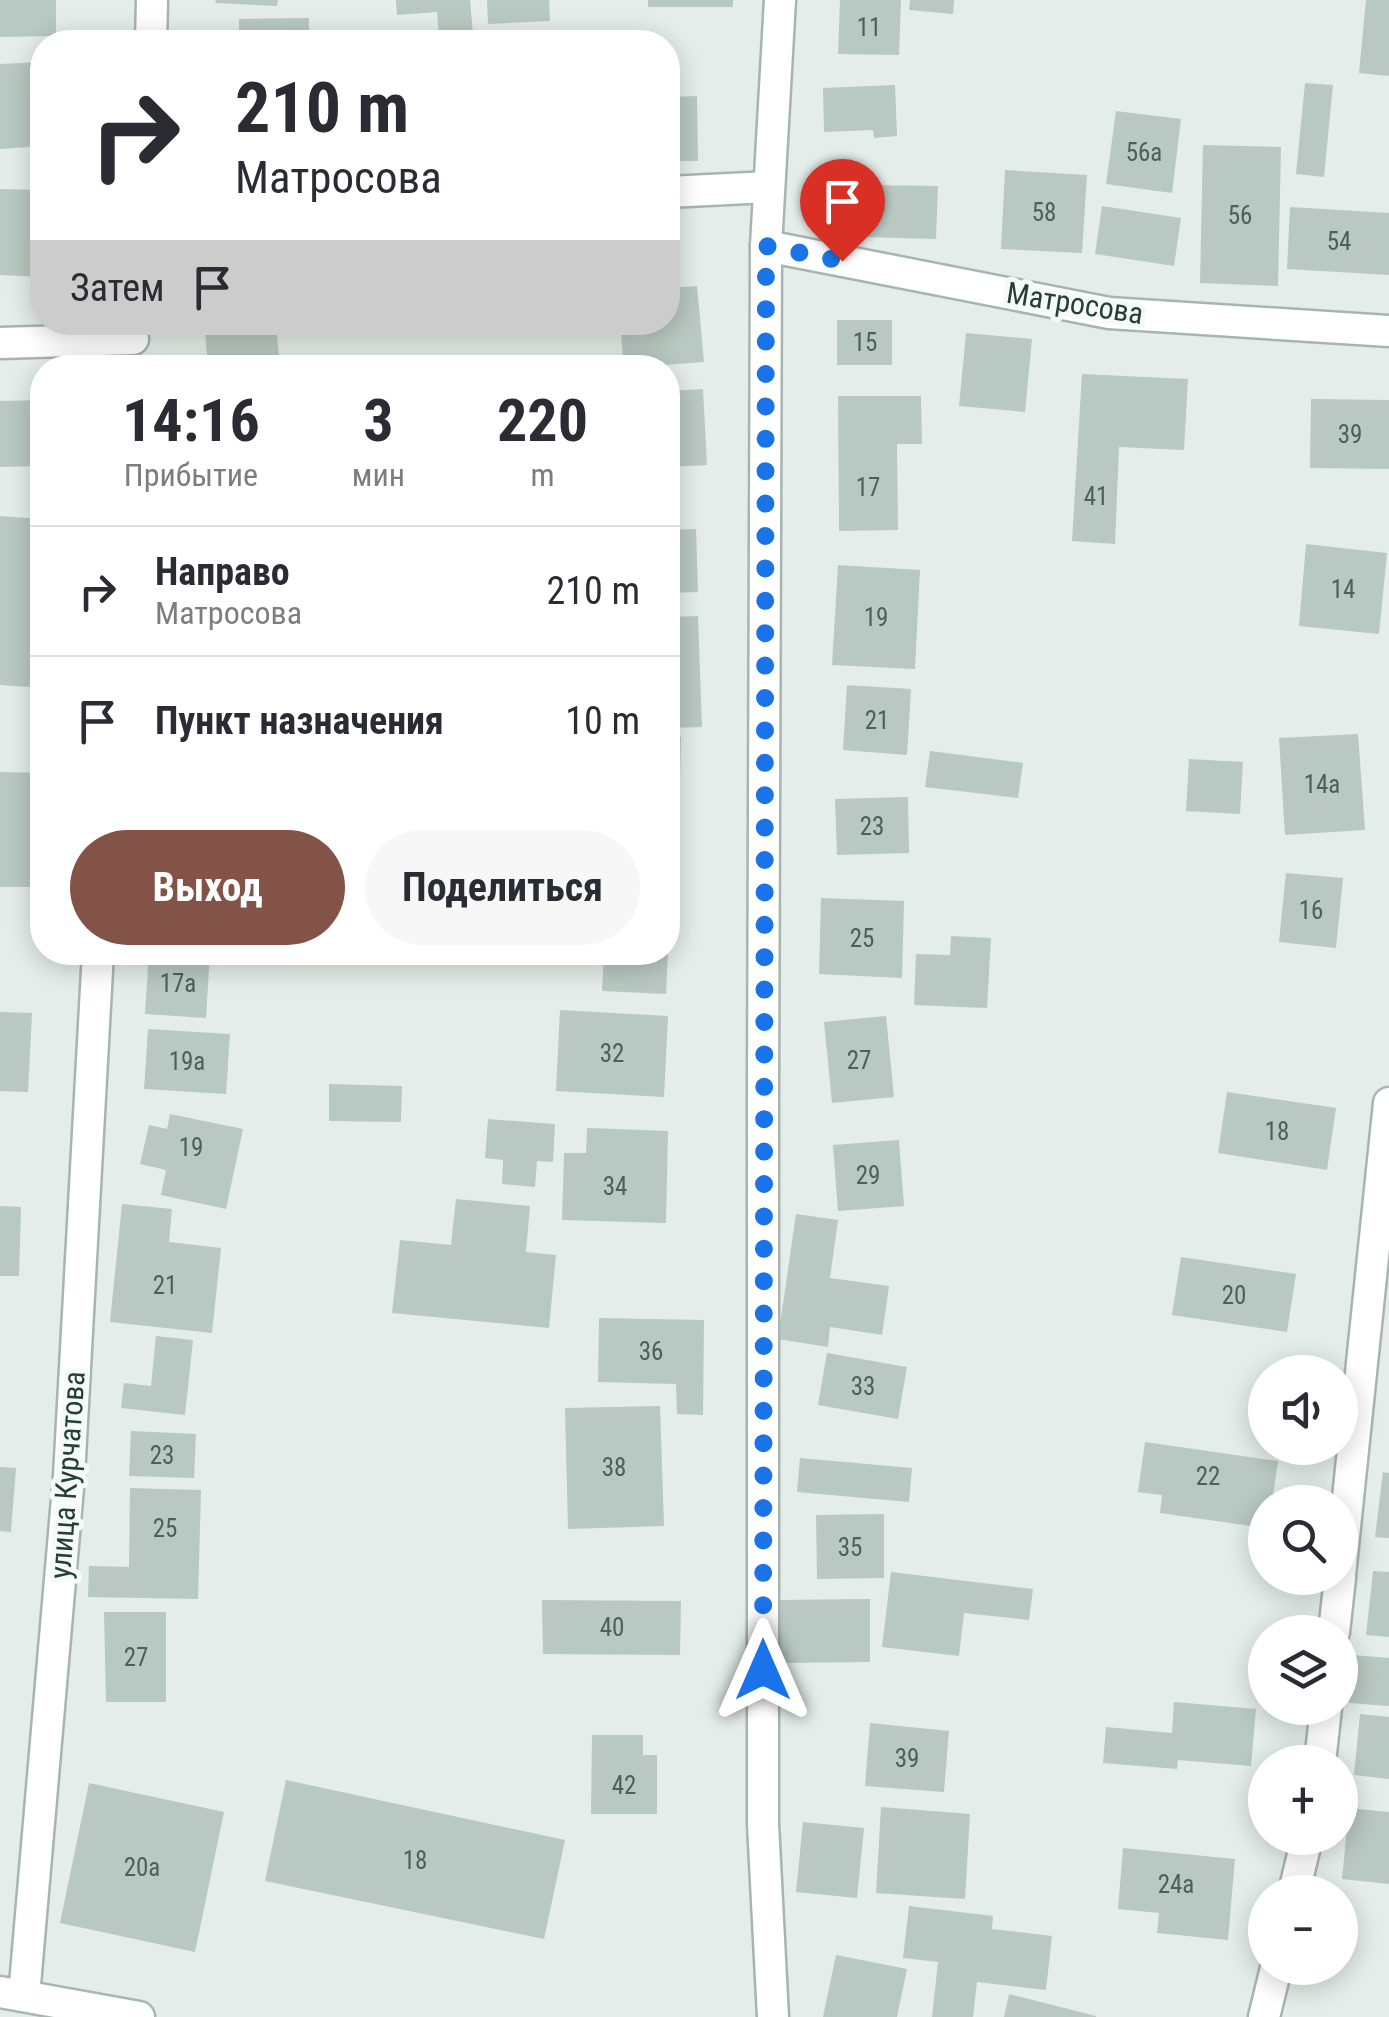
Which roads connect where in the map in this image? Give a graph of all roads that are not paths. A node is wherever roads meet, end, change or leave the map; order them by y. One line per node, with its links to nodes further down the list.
1 (152, 0): 3 (street)
2 (780, 0): 4 (street)
3 (151, 30)
4 (769, 187): 5 (street); 6 (street)
5 (680, 191)
6 (766, 246): 7 (street, Матросова); 16 (street)
7 (1389, 331)
8 (133, 343): 9 (street)
9 (0, 344)
10 (97, 965): 14 (street, улица Курчатова)
11 (1389, 1103): 12 (street)
12 (1349, 1485)
13 (1272, 1985): 17 (street)
14 (12, 1994): 15 (street)
15 (139, 2017)
16 (773, 2017)
17 (1264, 2017)

